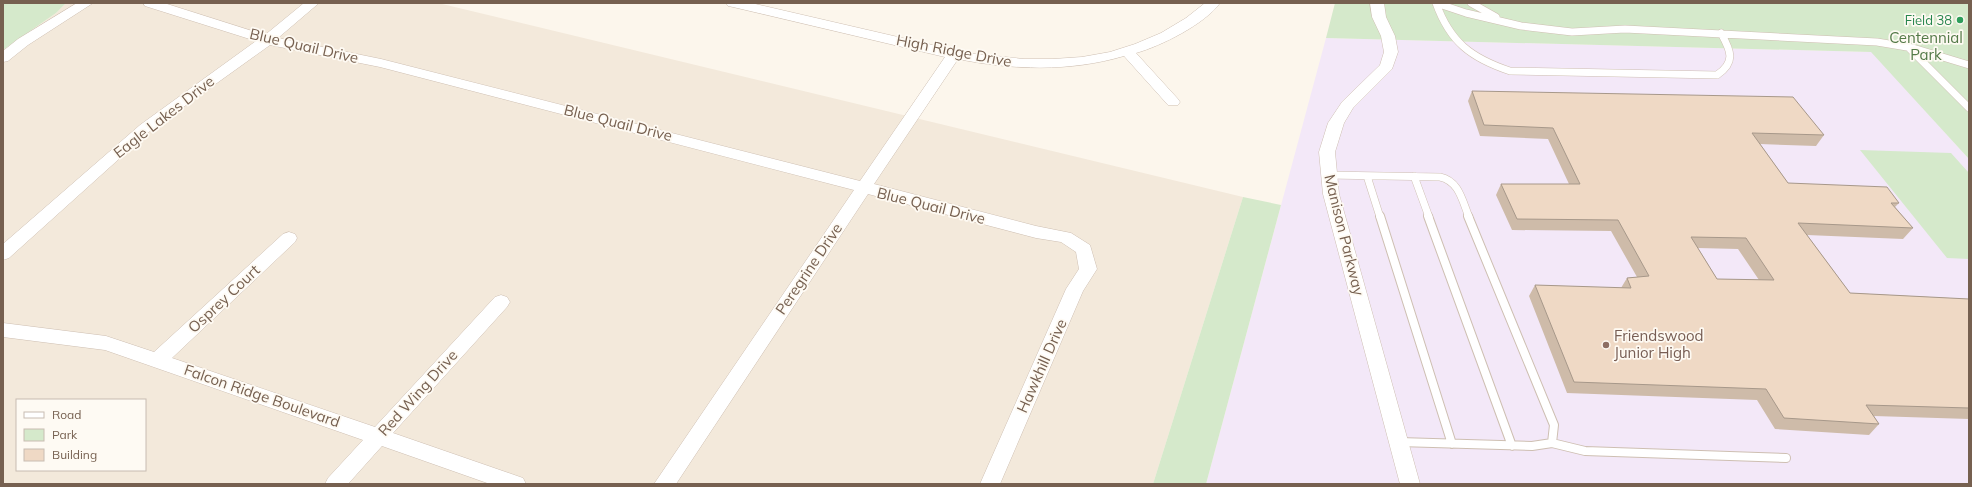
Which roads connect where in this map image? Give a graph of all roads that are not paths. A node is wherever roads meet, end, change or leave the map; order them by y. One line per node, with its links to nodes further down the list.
1 (86, 3): 15 (street)
2 (150, 3): 11 (street, Blue Quail Drive)
3 (312, 3): 11 (street, Eagle Lakes Drive)
4 (736, 3): 14 (street, High Ridge Drive)
5 (1213, 3): 13 (street, High Ridge Drive)
6 (1377, 3): 19 (street, Manison Parkway)
7 (1436, 3): 9 (lane); 10 (lane)
8 (1470, 3): 9 (lane)
9 (1505, 22): 10 (lane)
10 (1721, 33): 12 (lane)
11 (267, 40): 22 (street, Blue Quail Drive); 25 (street, Eagle Lakes Drive)
12 (1909, 47): 16 (lane); 18 (lane)
13 (1127, 51): 14 (street, High Ridge Drive); 17 (street)
14 (954, 54): 22 (street, Peregrine Drive)
15 (3, 58)
16 (1969, 65)
17 (1173, 102)
18 (1969, 108)
19 (1329, 175): 20 (lane); 30 (street, Manison Parkway)
20 (1367, 176): 21 (lane); 32 (lane)
21 (1414, 176): 31 (lane); 33 (lane)
22 (863, 188): 24 (street, Blue Quail Drive); 37 (street, Peregrine Drive)
23 (289, 238): 28 (street, Osprey Court)
24 (1084, 249): 38 (street, Hawkhill Drive)
25 (3, 254)
26 (501, 302): 29 (street, Red Wing Drive)
27 (3, 330): 28 (street, Falcon Ridge Boulevard)
28 (158, 360): 29 (street, Falcon Ridge Boulevard)
29 (378, 437): 35 (street, Red Wing Drive); 36 (street, Falcon Ridge Boulevard)
30 (1398, 442): 32 (lane); 39 (street, Manison Parkway)
31 (1552, 443): 33 (lane); 34 (lane)
32 (1452, 444): 33 (lane)
33 (1512, 446)
34 (1786, 458)
35 (335, 484)
36 (516, 484)
37 (664, 484)
38 (990, 484)
39 (1410, 484)

